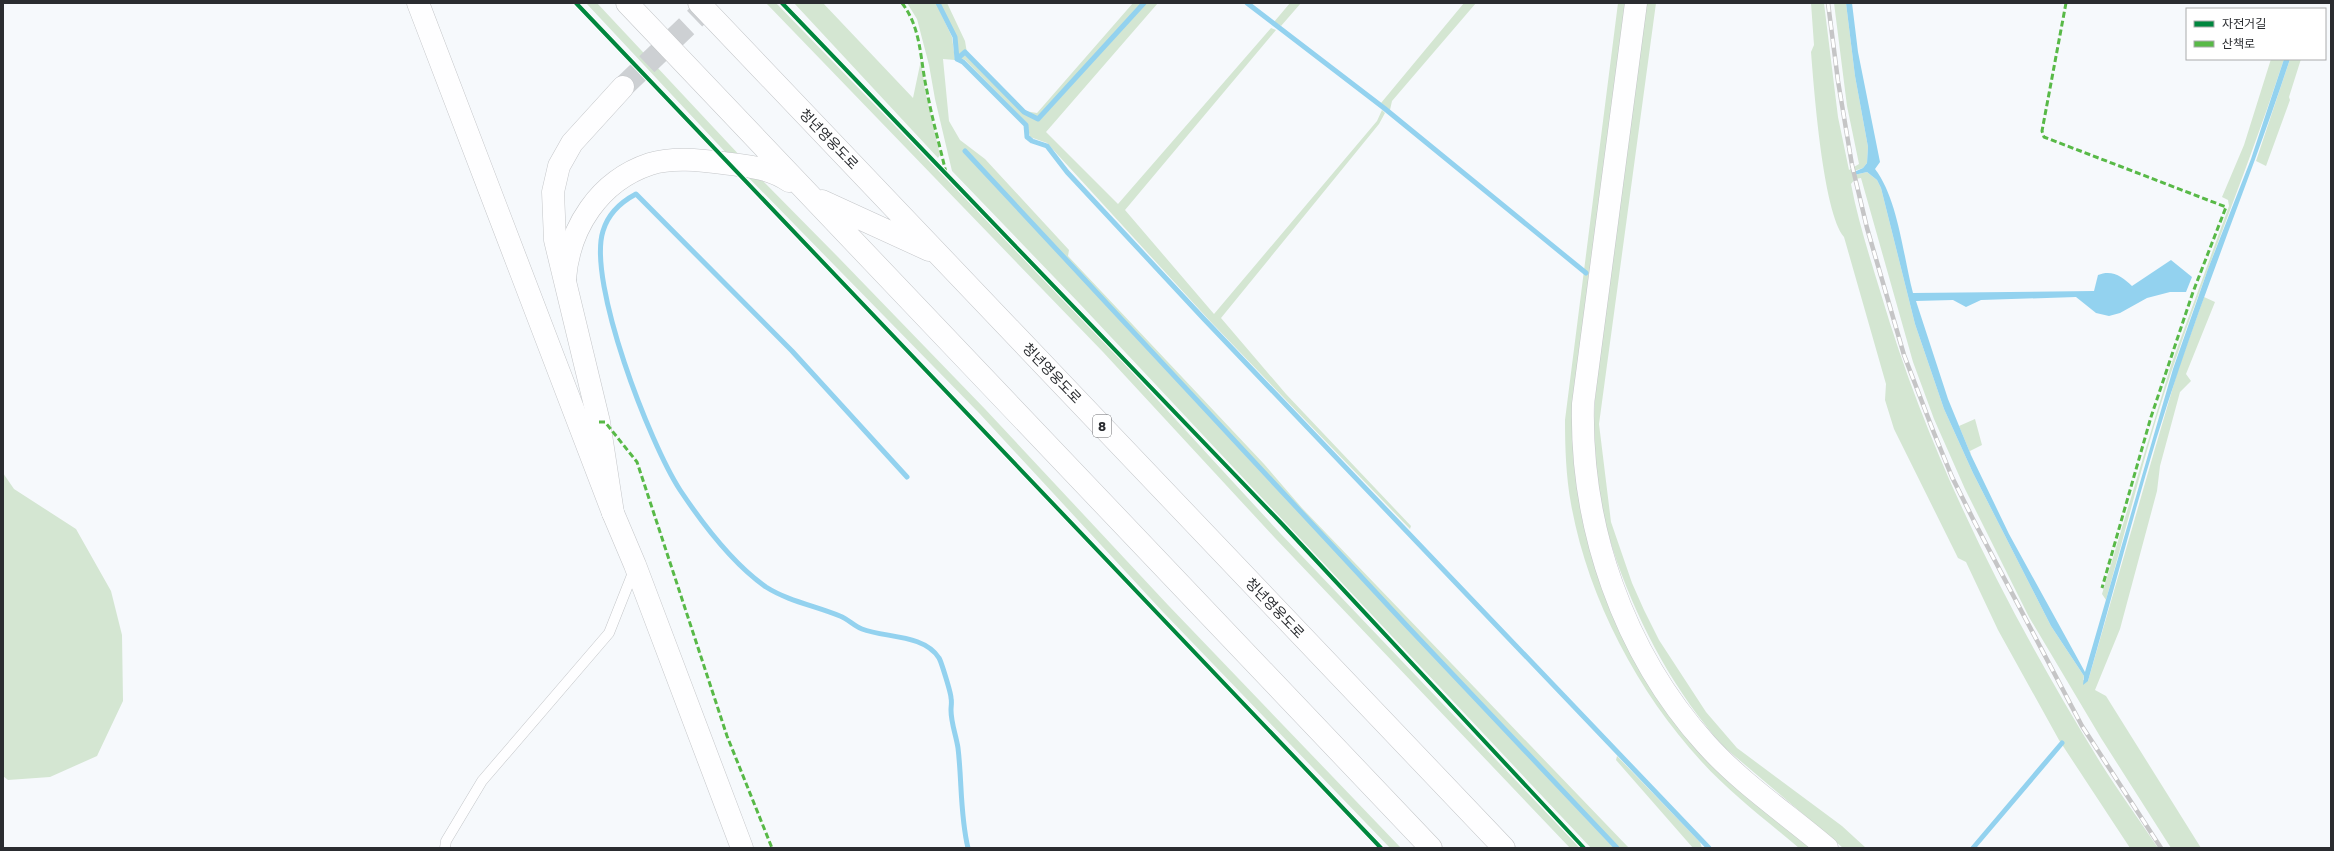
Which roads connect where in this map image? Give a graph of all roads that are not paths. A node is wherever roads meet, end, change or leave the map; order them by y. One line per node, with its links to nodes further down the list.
1 (418, 3): 9 (main road)
2 (627, 3): 6 (main road)
3 (699, 3): 7 (main road, 청년영웅도로 / 8)
4 (1636, 3): 15 (main road)
5 (623, 87): 8 (main road)
6 (810, 196): 7 (main road); 8 (main road); 13 (main road)
7 (939, 254): 14 (main road, 청년영웅도로 / 8)
8 (565, 279): 9 (main road)
9 (613, 513): 10 (main road)
10 (635, 565): 11 (lane); 12 (main road)
11 (445, 848)
12 (742, 848)
13 (1431, 848)
14 (1504, 848)
15 (1827, 848)

